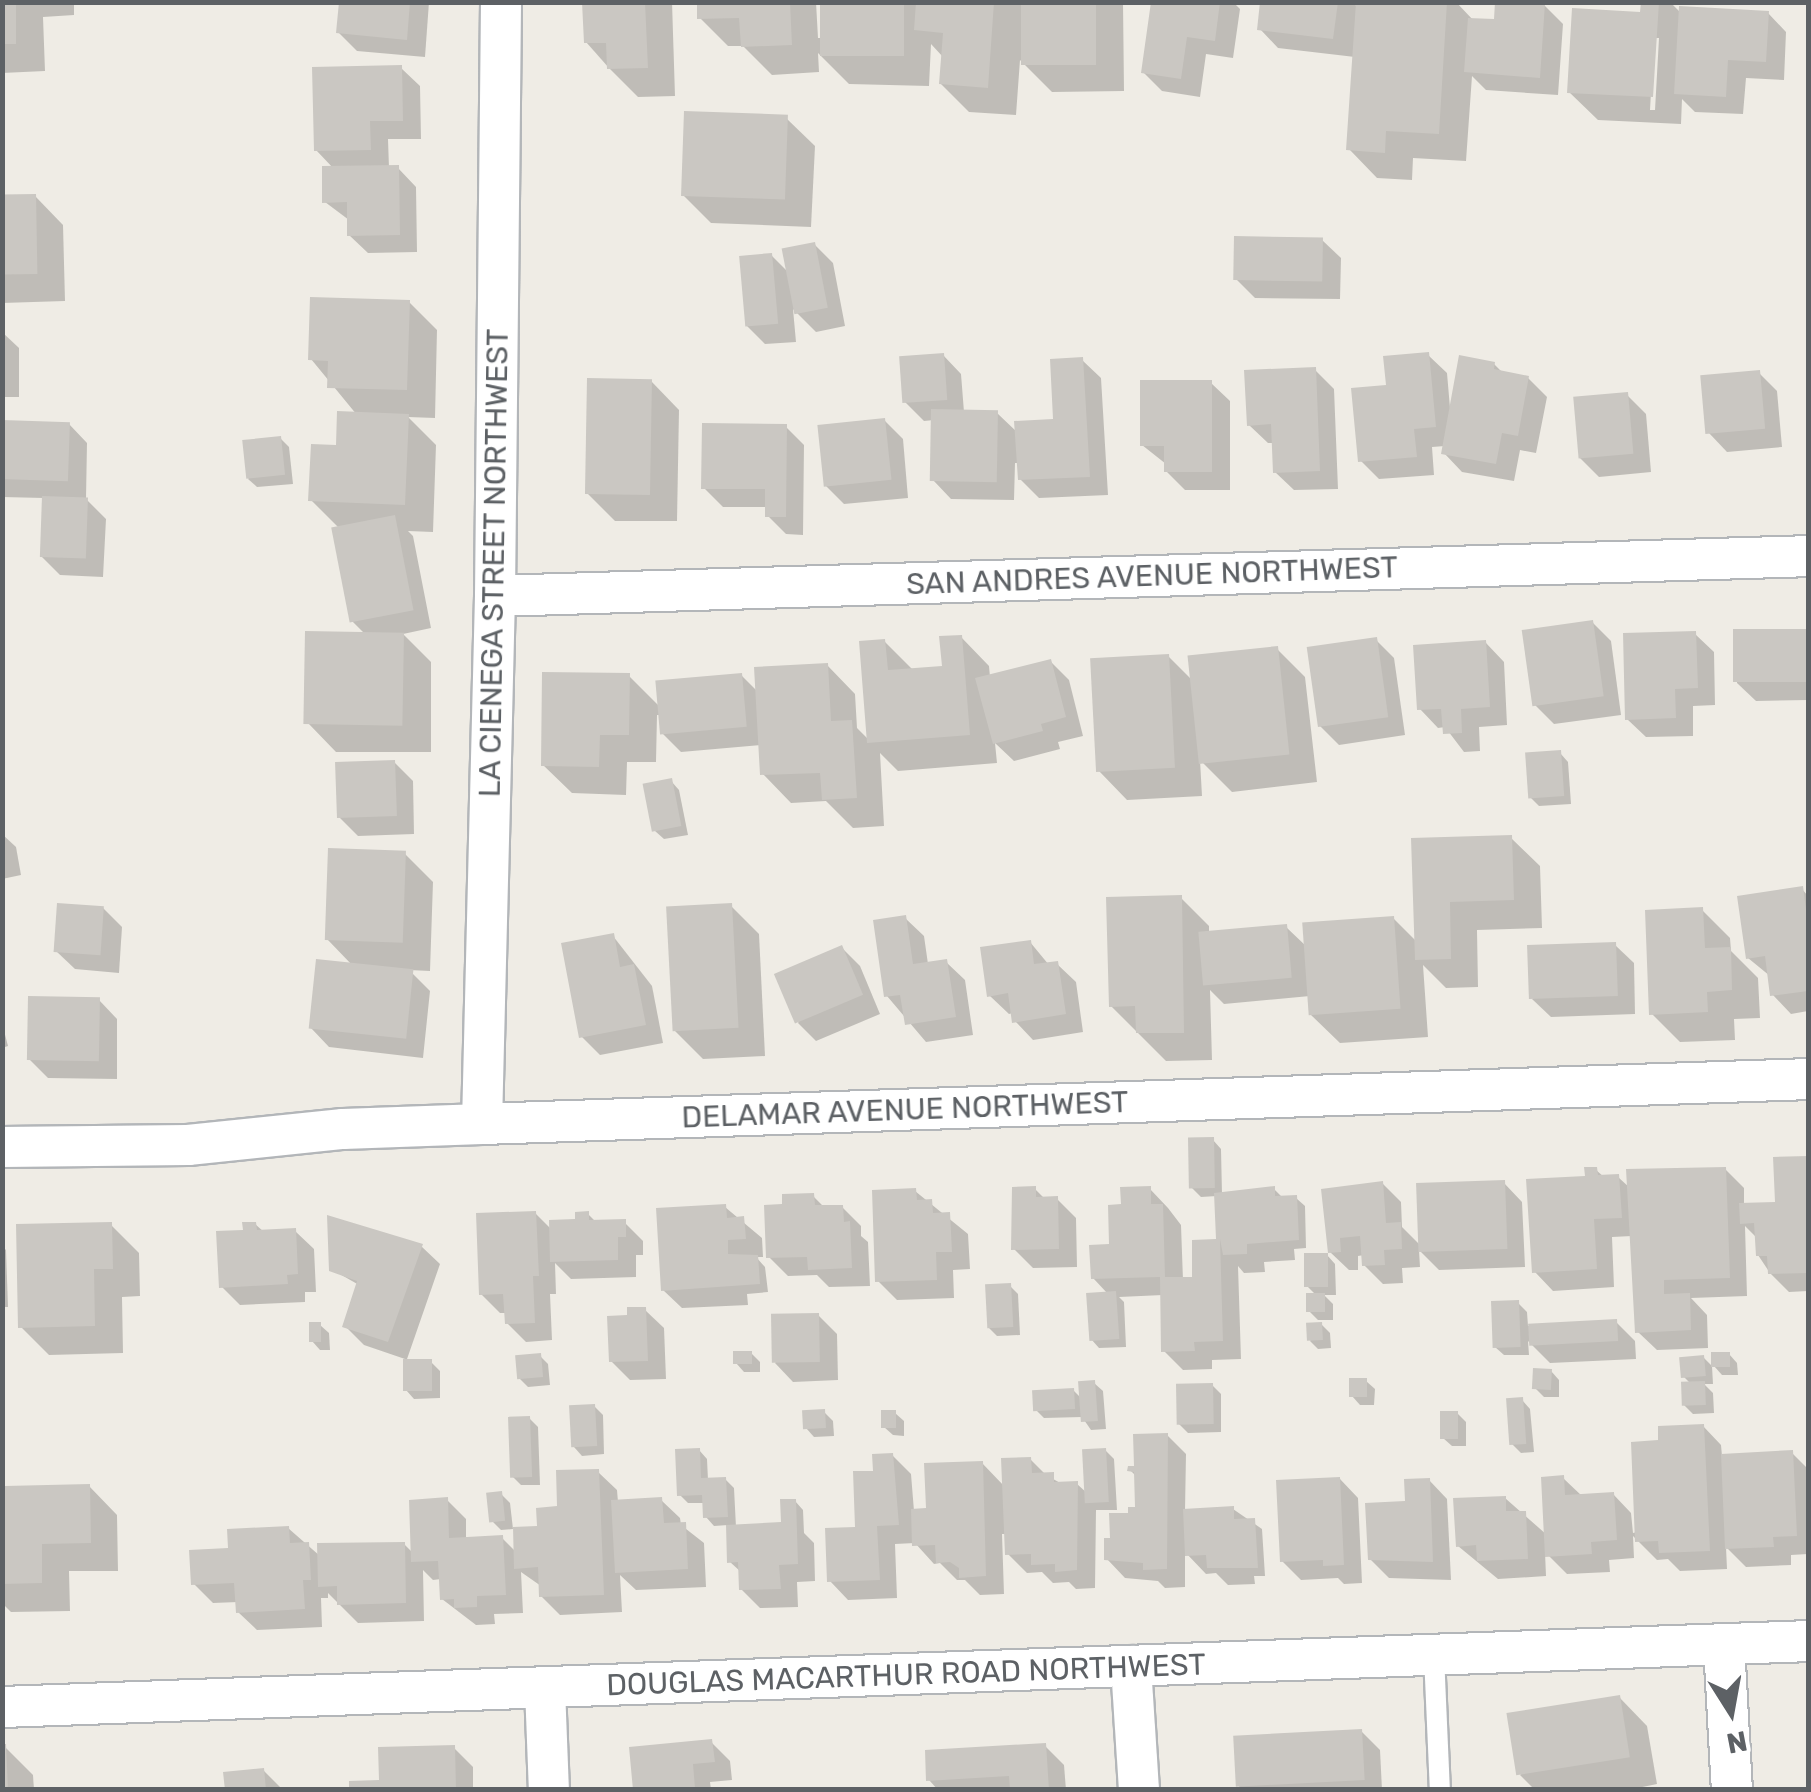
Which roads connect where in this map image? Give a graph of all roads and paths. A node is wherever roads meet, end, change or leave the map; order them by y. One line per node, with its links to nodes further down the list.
1 (501, 2): 3 (street, LA CIENEGA STREET NORTHWEST)
2 (1808, 556): 3 (street, SAN ANDRES AVENUE NORTHWEST)
3 (495, 596): 5 (street, LA CIENEGA STREET NORTHWEST)
4 (1808, 1079): 5 (street, DELAMAR AVENUE NORTHWEST)
5 (482, 1124): 6 (street, DELAMAR AVENUE NORTHWEST)
6 (2, 1147)
7 (1808, 1641): 8 (street, DOUGLAS MACARTHUR ROAD NORTHWEST)
8 (1724, 1644): 9 (street, DOUGLAS MACARTHUR ROAD NORTHWEST); 16 (street)
9 (1434, 1655): 10 (street, DOUGLAS MACARTHUR ROAD NORTHWEST); 15 (lane)
10 (1131, 1666): 11 (street, DOUGLAS MACARTHUR ROAD NORTHWEST); 14 (street)
11 (545, 1688): 12 (street, DOUGLAS MACARTHUR ROAD NORTHWEST); 13 (street)
12 (2, 1707)
13 (549, 1790)
14 (1139, 1790)
15 (1440, 1790)
16 (1732, 1790)

